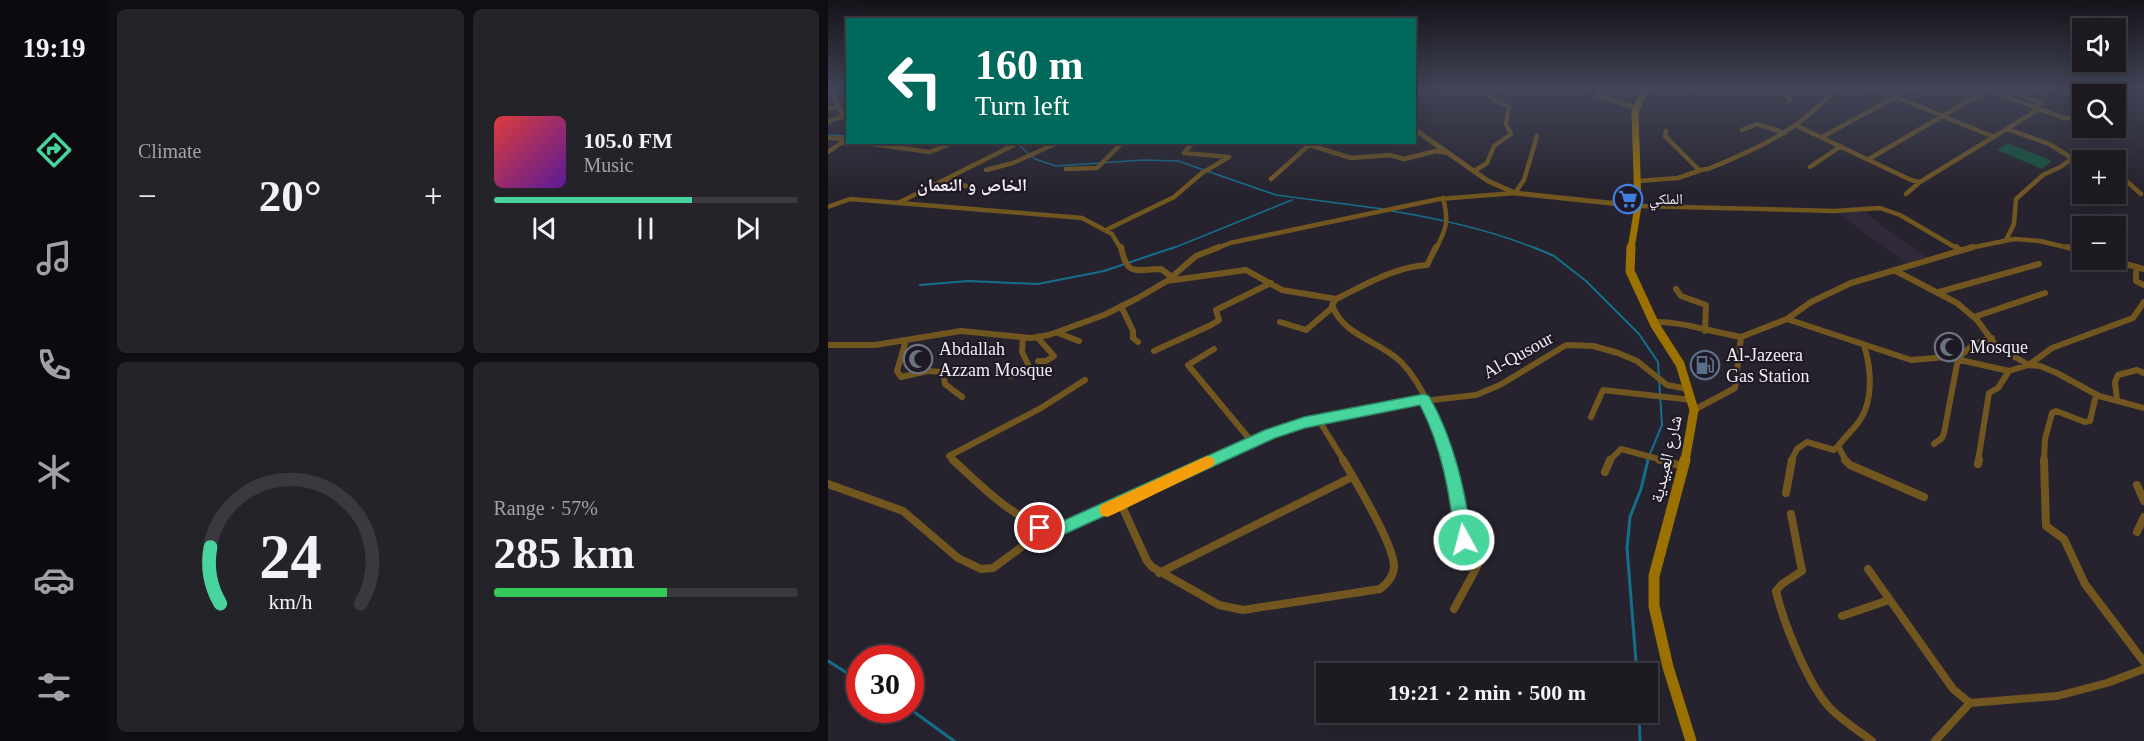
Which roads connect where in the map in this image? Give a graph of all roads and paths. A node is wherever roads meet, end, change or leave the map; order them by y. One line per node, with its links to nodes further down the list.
1 (1506, 122): 37 (street)
2 (1636, 122): 41 (main road, شارع العبيدية)
3 (1803, 122): 8 (street)
4 (1851, 122): 15 (street)
5 (1933, 122): 32 (street)
6 (1956, 122): 17 (street)
7 (2017, 122): 9 (street)
8 (1797, 126): 13 (street); 15 (street)
9 (2007, 129): 17 (street); 31 (street)
10 (1416, 130): 30 (street)
11 (1666, 130): 36 (street)
12 (1742, 130): 13 (street)
13 (1785, 133): 36 (street)
14 (1537, 135): 44 (street)
15 (1822, 137): 28 (street)
16 (828, 138): 18 (street)
17 (1994, 138): 42 (street)
18 (846, 140)
19 (846, 141): 29 (street)
20 (872, 144): 21 (street)
21 (950, 144)
22 (1016, 144): 40 (street)
23 (1055, 144): 35 (street)
24 (1121, 144): 34 (street)
25 (1191, 144): 51 (street)
26 (1306, 144): 27 (street)
27 (1309, 145): 30 (street); 38 (street)
28 (1841, 146): 32 (street); 33 (street)
29 (828, 152)
30 (1448, 153): 37 (street)
31 (2072, 158): 52 (street)
32 (1869, 159): 42 (street)
33 (1810, 167)
34 (1066, 169)
35 (986, 170)
36 (1701, 170): 41 (street)
37 (1474, 171): 44 (street)
38 (1272, 179)
39 (2126, 179): 46 (street)
40 (945, 180): 43 (street); 48 (street)
41 (1638, 181): 49 (main road, شارع العبيدية)
42 (1920, 182): 45 (street)
43 (966, 186)
44 (1515, 193): 47 (street); 49 (street)
45 (1906, 194)
46 (2141, 194)
47 (1443, 198): 60 (street); 66 (street)
48 (898, 203): 50 (street); 51 (street)
49 (1638, 206): 54 (street); 73 (main road, شارع العبيدية)
50 (828, 207)
51 (1108, 229): 60 (street)
52 (2006, 240): 53 (street); 54 (street)
53 (2072, 249)
54 (1960, 250): 59 (street)
55 (2039, 264): 64 (street)
56 (2126, 264): 57 (street)
57 (2136, 267): 58 (street); 62 (street)
58 (2144, 269)
59 (1894, 270): 64 (street); 71 (street)
60 (1169, 279): 61 (street); 68 (street)
61 (1271, 283): 66 (street); 86 (street)
62 (2144, 285)
63 (1676, 289): 74 (street)
64 (1939, 292): 70 (street)
65 (2045, 293): 70 (street)
66 (1336, 299): 69 (street)
67 (2144, 302): 89 (street)
68 (1121, 306): 75 (street); 82 (street)
69 (1333, 307): 72 (street); 97 (street)
70 (1974, 317): 79 (street)
71 (1787, 319): 78 (street); 84 (street)
72 (1280, 322)
73 (1653, 322): 74 (street); 94 (main road, شارع العبيدية)
74 (1705, 331): 78 (street)
75 (1058, 333): 77 (street); 81 (street)
76 (1023, 336): 77 (street); 80 (street); 92 (street)
77 (1037, 337): 88 (street)
78 (1741, 337): 101 (street)
79 (1992, 338): 87 (street); 89 (street)
80 (906, 340): 83 (street); 96 (street)
81 (1079, 341)
82 (1138, 342)
83 (828, 345)
84 (1864, 345): 87 (street); 106 (street)
85 (1214, 349): 104 (street)
86 (1154, 351)
87 (1958, 360): 90 (street); 105 (street)
88 (1038, 361)
89 (2029, 365): 90 (street); 95 (street)
90 (2009, 371): 107 (street)
91 (2144, 373): 99 (street)
92 (1010, 376)
93 (1085, 380): 119 (street)
94 (1688, 389): 97 (street, Al-Qusour); 98 (main road, شارع العبيدية)
95 (2097, 394): 99 (street); 126 (street)
96 (962, 397)
97 (1424, 399): 103 (street, Al-Qusour); 124 (street)
98 (1692, 400): 101 (main road, شارع العبيدية); 102 (street)
99 (2117, 400): 100 (street)
100 (2144, 408)
101 (1694, 410): 108 (main road, شارع العبيدية)
102 (1591, 417)
103 (1318, 419): 104 (street, Al-Qusour); 110 (street)
104 (1252, 442): 116 (street, Al-Qusour)
105 (1934, 444)
106 (1838, 446): 113 (street); 114 (street)
107 (1978, 464)
108 (1684, 467): 109 (street); 129 (main road, شارع العبيدية)
109 (1605, 472)
110 (1352, 477): 122 (street); 122 (street)
111 (828, 484): 119 (street)
112 (2138, 485): 115 (street)
113 (1786, 493)
114 (1924, 497)
115 (2144, 501)
116 (1121, 504): 119 (street, Al-Qusour); 122 (street)
117 (1791, 514): 130 (street)
118 (2144, 517): 120 (street)
119 (1046, 529)
120 (2137, 532)
121 (1868, 569): 123 (street)
122 (1159, 573)
123 (1889, 600): 125 (street); 128 (street)
124 (1454, 609)
125 (1842, 616)
126 (2144, 662)
127 (2144, 669): 128 (street)
128 (1970, 703): 131 (street)
129 (1690, 741)
130 (1872, 741)
131 (1935, 741)

